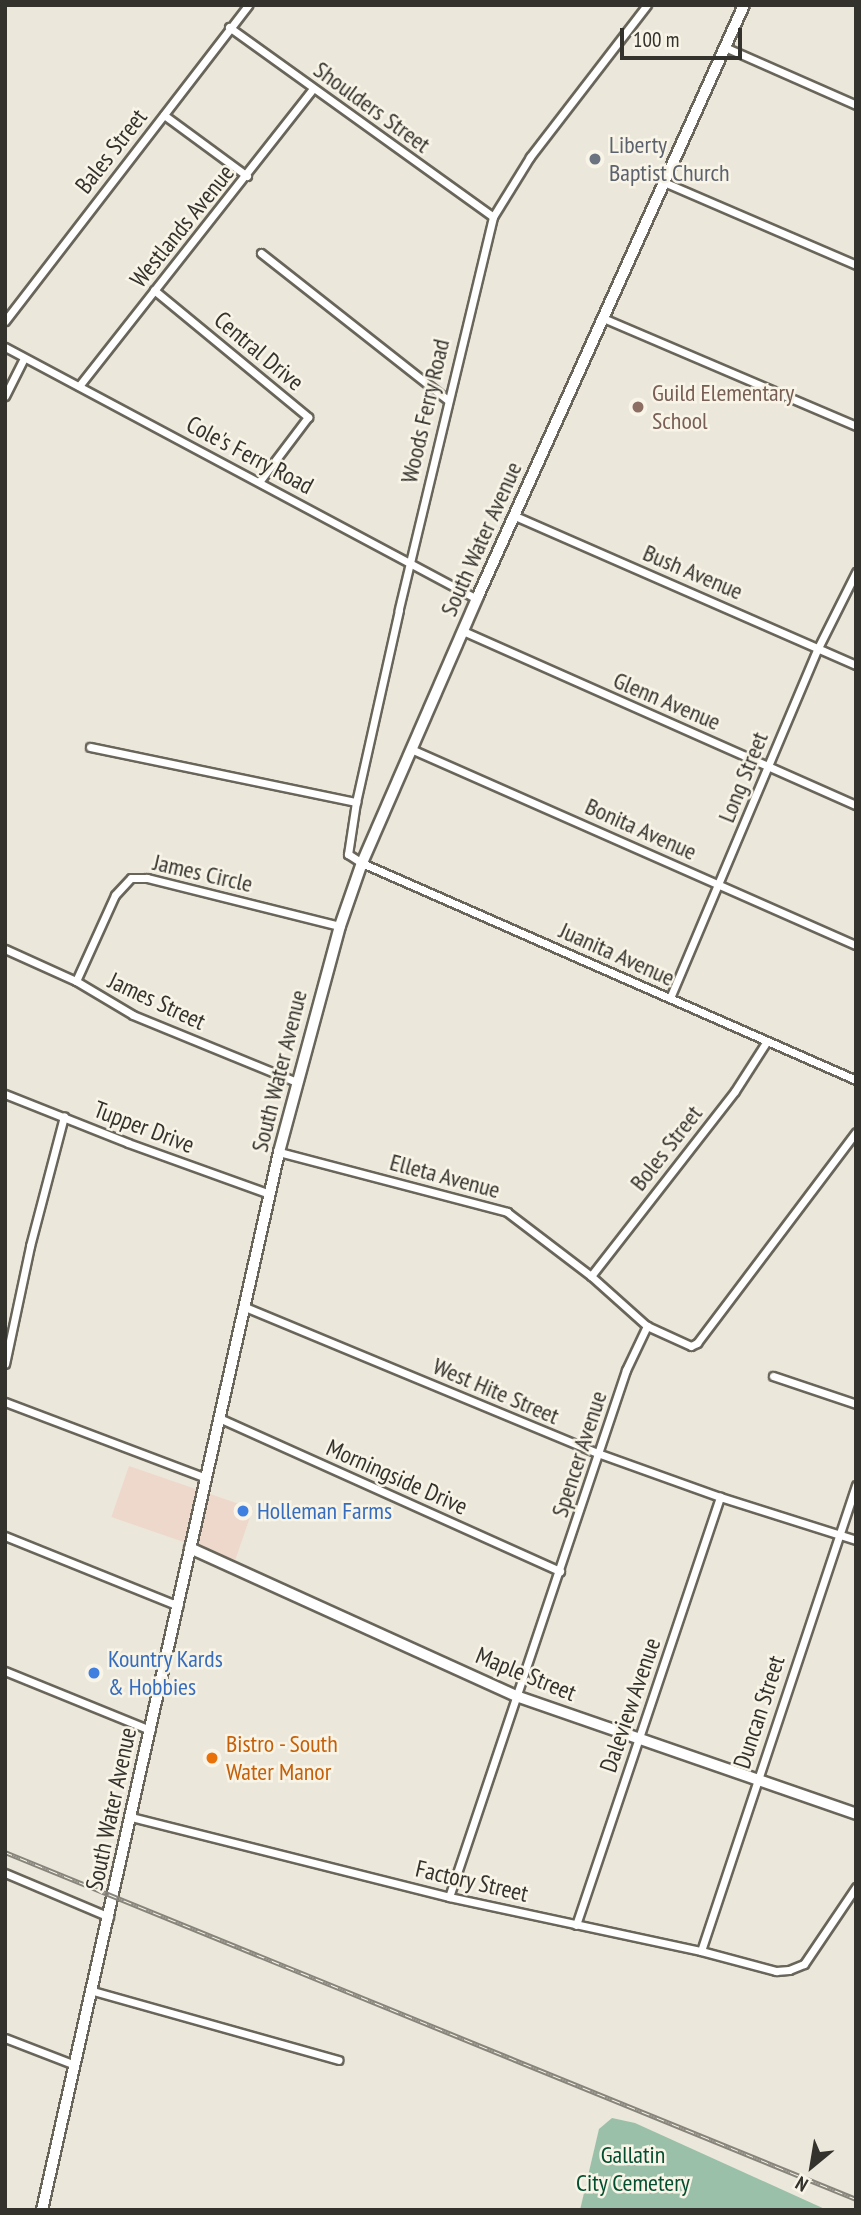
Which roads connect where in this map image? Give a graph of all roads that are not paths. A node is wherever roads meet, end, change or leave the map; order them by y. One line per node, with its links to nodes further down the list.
1 (248, 5): 4 (street, Bales Street)
2 (647, 5): 11 (street, Woods Ferry Road)
3 (744, 5): 5 (main road, South Water Avenue)
4 (229, 27): 6 (street, Shoulders Street); 8 (street, Bales Street)
5 (727, 48): 7 (street); 10 (main road, South Water Avenue)
6 (313, 89): 9 (street, Westlands Avenue); 11 (street, Shoulders Street)
7 (856, 105)
8 (164, 115): 9 (street); 16 (street, Bales Street)
9 (247, 176): 14 (street, Westlands Avenue)
10 (666, 183): 13 (street); 15 (main road, South Water Avenue)
11 (493, 217): 21 (street, Woods Ferry Road)
12 (261, 253): 21 (street)
13 (856, 265)
14 (154, 290): 19 (street, Westlands Avenue); 23 (street, Central Drive)
15 (603, 318): 22 (street); 24 (main road, South Water Avenue)
16 (5, 321)
17 (5, 347): 18 (street, Cole's Ferry Road)
18 (24, 358): 19 (street, Cole's Ferry Road); 20 (street)
19 (79, 386): 23 (street, Cole's Ferry Road)
20 (5, 396)
21 (449, 400): 25 (street, Woods Ferry Road)
22 (856, 426)
23 (259, 482): 25 (street, Cole's Ferry Road)
24 (515, 516): 27 (main road, South Water Avenue); 29 (street, Bush Avenue)
25 (410, 562): 27 (street, Cole's Ferry Road); 34 (street, Woods Ferry Road)
26 (856, 572): 29 (street, Long Street)
27 (477, 599): 28 (main road, South Water Avenue)
28 (463, 631): 32 (main road, South Water Avenue); 33 (street, Glenn Avenue)
29 (818, 648): 30 (street, Bush Avenue); 33 (street, Long Street)
30 (856, 665)
31 (90, 747): 34 (street)
32 (411, 749): 36 (main road, South Water Avenue); 37 (street, Bonita Avenue)
33 (768, 766): 35 (street, Glenn Avenue); 37 (street, Long Street)
34 (356, 802): 36 (street, Woods Ferry Road)
35 (856, 805)
36 (362, 863): 38 (main road, South Water Avenue); 42 (street, Juanita Avenue)
37 (721, 885): 39 (street, Bonita Avenue); 42 (street, Long Street)
38 (340, 926): 41 (street, James Circle); 45 (main road, South Water Avenue)
39 (856, 945)
40 (5, 949): 41 (street, James Street)
41 (76, 981): 45 (street, James Street)
42 (670, 998): 43 (street, Juanita Avenue)
43 (767, 1041): 44 (street, Juanita Avenue); 51 (street, Boles Street)
44 (856, 1080)
45 (296, 1082): 49 (main road, South Water Avenue)
46 (5, 1094): 47 (street, Tupper Drive)
47 (64, 1116): 50 (street, Tupper Drive); 54 (street)
48 (856, 1132): 53 (street)
49 (279, 1152): 50 (main road, South Water Avenue); 51 (street, Elleta Avenue)
50 (270, 1194): 52 (main road, South Water Avenue)
51 (591, 1276): 53 (street, Elleta Avenue)
52 (245, 1307): 58 (main road, South Water Avenue); 59 (street, West Hite Street)
53 (647, 1326): 59 (street, Spencer Avenue)
54 (5, 1364)
55 (773, 1377): 57 (street)
56 (5, 1402): 60 (street)
57 (856, 1404)
58 (219, 1418): 60 (main road, South Water Avenue); 67 (street, Morningside Drive)
59 (600, 1454): 62 (street, West Hite Street); 67 (street, Spencer Avenue)
60 (206, 1478): 66 (main road, South Water Avenue)
61 (856, 1485): 63 (street, Duncan Street)
62 (720, 1497): 63 (street, West Hite Street); 72 (street, Daleview Avenue)
63 (838, 1534): 65 (street, West Hite Street); 73 (street, Duncan Street)
64 (5, 1536): 68 (street)
65 (856, 1540)
66 (190, 1548): 68 (main road, South Water Avenue); 70 (main road, Maple Street)
67 (559, 1571): 70 (street, Spencer Avenue)
68 (177, 1606): 71 (main road, South Water Avenue)
69 (5, 1671): 71 (street)
70 (519, 1697): 72 (main road, Maple Street); 78 (street, Spencer Avenue)
71 (150, 1730): 75 (main road, South Water Avenue)
72 (639, 1738): 73 (main road, Maple Street); 80 (street, Daleview Avenue)
73 (758, 1778): 74 (main road, Maple Street); 81 (street, Duncan Street)
74 (856, 1814)
75 (131, 1817): 78 (street, Factory Street); 79 (main road, South Water Avenue)
76 (5, 1873): 79 (street)
77 (856, 1887): 81 (street, Factory Street)
78 (449, 1897): 80 (street, Factory Street)
79 (109, 1917): 82 (main road, South Water Avenue)
80 (576, 1925): 81 (street, Factory Street)
81 (701, 1951)
82 (93, 1991): 84 (street); 85 (main road, South Water Avenue)
83 (5, 2038): 85 (street)
84 (338, 2060)
85 (75, 2065): 86 (main road, South Water Avenue)
86 (42, 2210)

